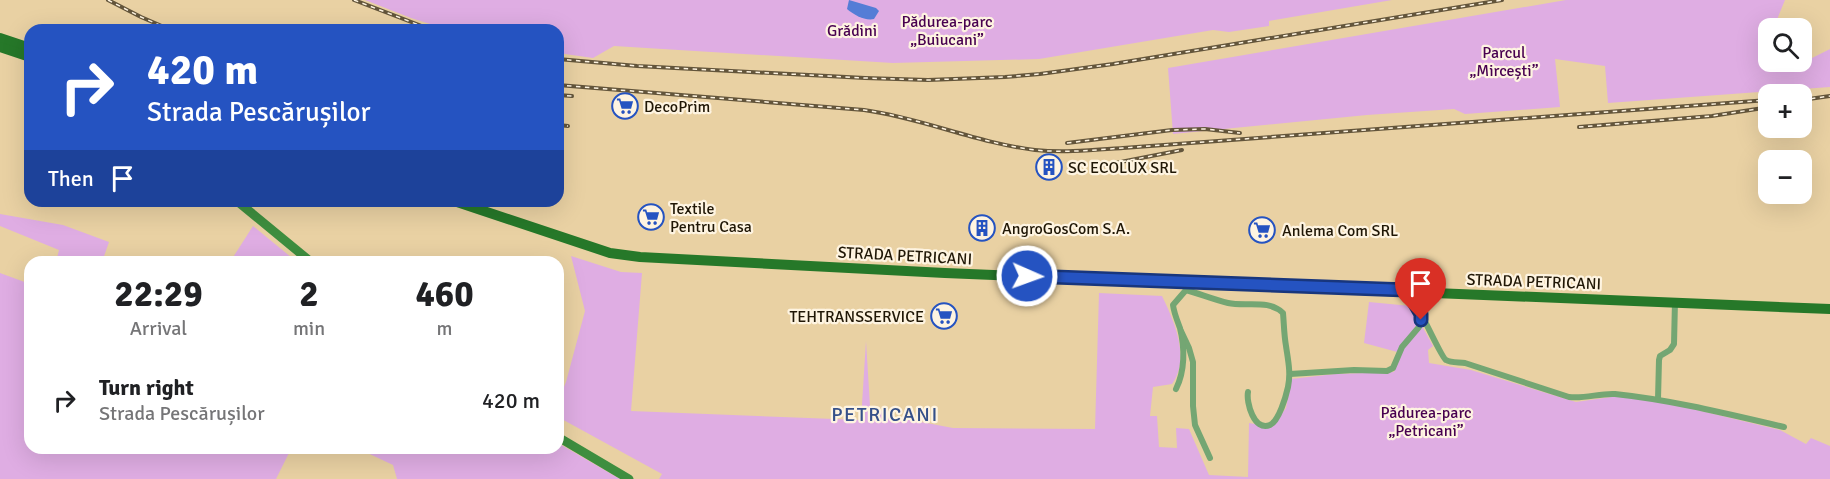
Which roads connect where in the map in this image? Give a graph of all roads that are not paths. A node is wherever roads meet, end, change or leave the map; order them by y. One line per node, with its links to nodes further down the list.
1 (0, 38): 2 (main road)
2 (24, 46)
3 (0, 47): 4 (main road)
4 (24, 55)
5 (244, 207): 7 (main road)
6 (472, 207): 8 (main road, STRADA PETRICANI)
7 (304, 256)
8 (1186, 286): 9 (main road, STRADA PETRICANI); 13 (street); 14 (street)
9 (1407, 290): 10 (main road, STRADA PETRICANI); 12 (street)
10 (1675, 302): 11 (main road, STRADA PETRICANI); 17 (street)
11 (1830, 309)
12 (1421, 314): 14 (street); 17 (street)
13 (1181, 331): 15 (street); 20 (street)
14 (1290, 374): 16 (street)
15 (1176, 389)
16 (1248, 392)
17 (1658, 399): 18 (street)
18 (1784, 427)
19 (564, 440): 21 (main road)
20 (1210, 458)
21 (630, 479)

